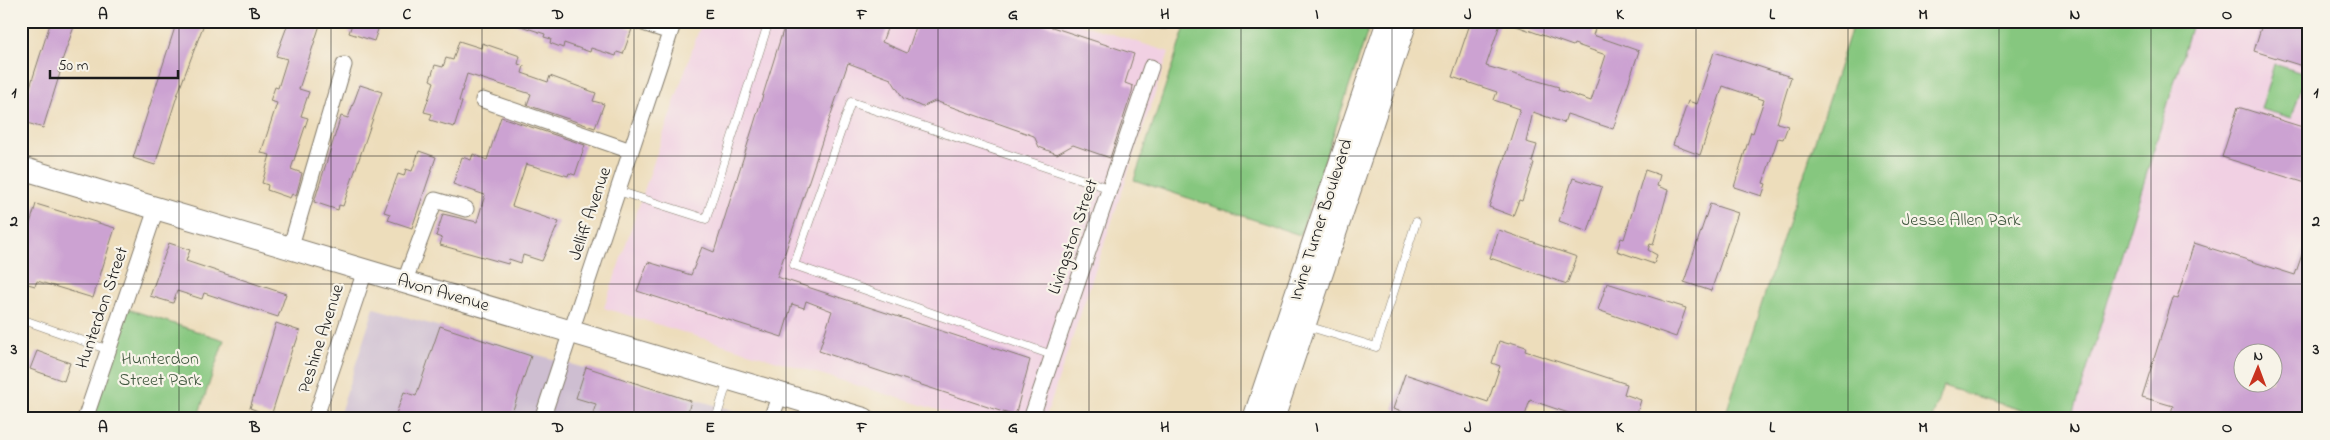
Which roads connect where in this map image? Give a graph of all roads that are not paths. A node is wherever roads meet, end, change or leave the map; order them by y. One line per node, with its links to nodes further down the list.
1 (637, 21): 5 (street)
2 (769, 21): 12 (lane)
3 (1388, 21): 33 (street, Irvine Turner Boulevard)
4 (1406, 21): 20 (street, Irvine Turner Boulevard)
5 (672, 27): 9 (street, Jelliff Avenue)
6 (344, 65): 16 (street)
7 (1151, 68): 11 (street, Livingston Street)
8 (482, 100): 9 (street)
9 (631, 151): 12 (street, Jelliff Avenue)
10 (21, 168): 13 (street, Avon Avenue)
11 (1111, 189): 23 (street, Livingston Street); 23 (lane)
12 (618, 191): 21 (street, Jelliff Avenue)
13 (156, 209): 16 (street, Avon Avenue); 22 (street, Hunterdon Street)
14 (466, 209): 18 (street)
15 (1416, 222): 20 (lane)
16 (290, 249): 17 (street, Avon Avenue)
17 (365, 271): 18 (street, Avon Avenue); 27 (street, Peshine Avenue)
18 (404, 282): 21 (street, Avon Avenue)
19 (21, 319): 22 (lane)
20 (1306, 326): 34 (street, Irvine Turner Boulevard)
21 (571, 332): 24 (street, Avon Avenue); 28 (street, Jelliff Avenue)
22 (109, 350): 26 (street, Hunterdon Street)
23 (1052, 355): 32 (street, Livingston Street)
24 (729, 378): 25 (street, Avon Avenue); 29 (lane)
25 (780, 394): 30 (street); 31 (street, Avon Avenue)
26 (85, 419)
27 (315, 419)
28 (542, 419)
29 (716, 419)
30 (771, 419)
31 (864, 419)
32 (1031, 419)
33 (1254, 419)
34 (1273, 419)

